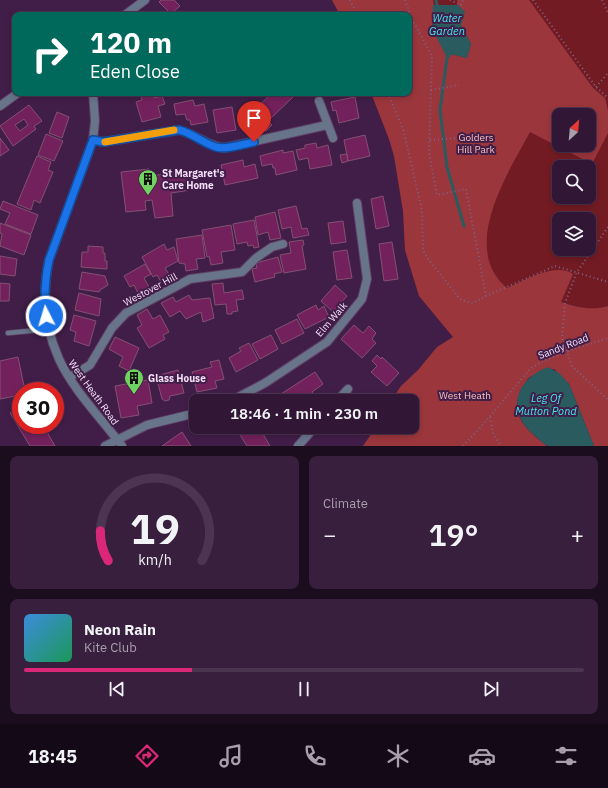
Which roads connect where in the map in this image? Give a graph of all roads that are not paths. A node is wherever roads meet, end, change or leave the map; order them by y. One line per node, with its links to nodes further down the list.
1 (145, 0): 2 (street)
2 (129, 12)
3 (14, 96): 6 (street)
4 (93, 96): 9 (street, West Heath Road)
5 (319, 101): 7 (street)
6 (0, 106)
7 (327, 125): 8 (street); 9 (street)
8 (333, 138)
9 (93, 140): 12 (street, West Heath Road)
10 (357, 203): 16 (street, Elm Walk)
11 (283, 244): 14 (street, Westover Hill)
12 (50, 329): 13 (lane); 14 (street, West Heath Road)
13 (8, 333)
14 (70, 377): 20 (street, West Heath Road)
15 (348, 389): 17 (street)
16 (244, 394)
17 (343, 394)
18 (189, 415): 20 (street)
19 (309, 434): 22 (street)
20 (120, 443): 21 (street)
21 (105, 446)
22 (298, 446)

